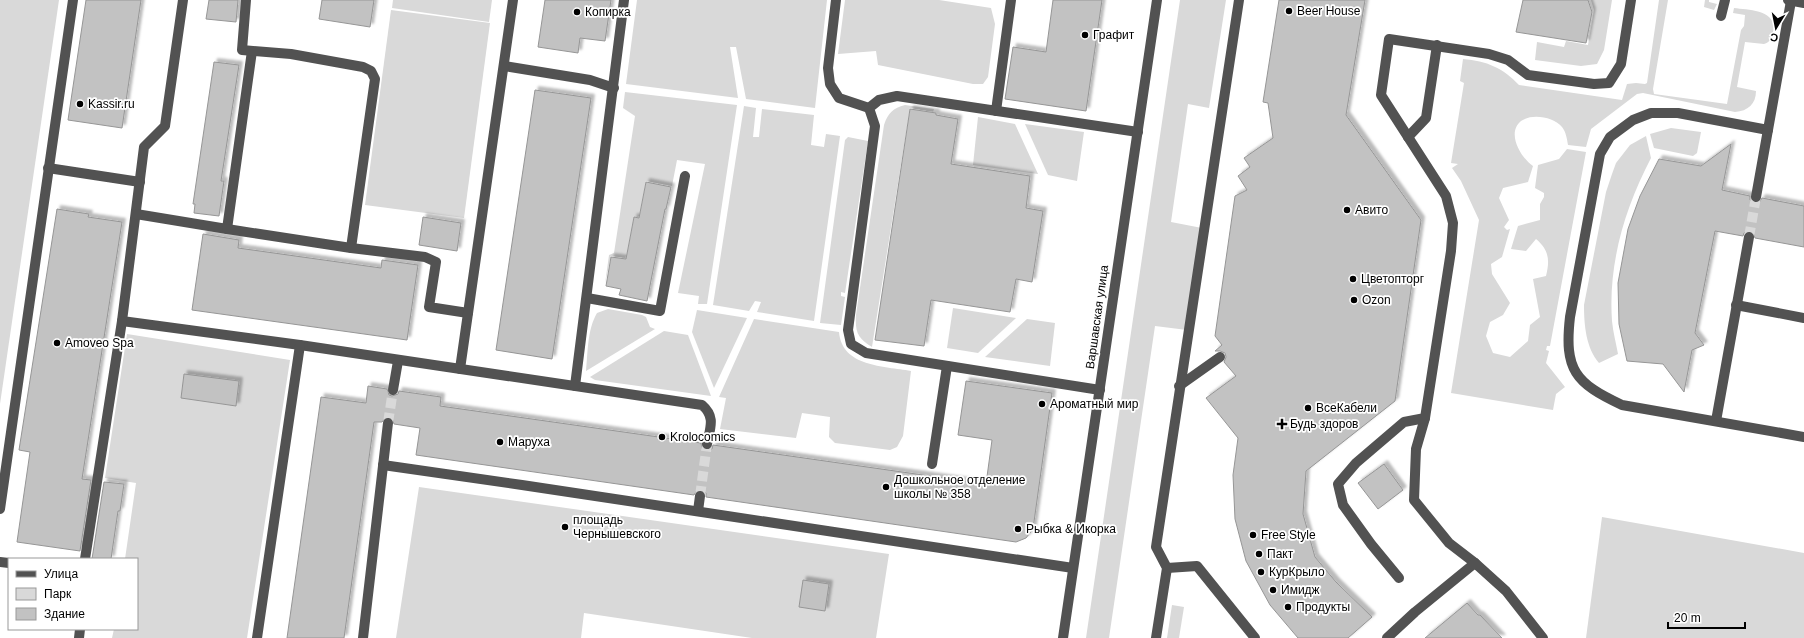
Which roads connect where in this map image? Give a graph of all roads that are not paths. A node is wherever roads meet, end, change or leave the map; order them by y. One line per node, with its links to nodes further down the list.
1 (73, 0): 24 (street)
2 (183, 0): 26 (street)
3 (246, 0): 16 (street)
4 (513, 0): 17 (street)
5 (624, 0): 18 (street)
6 (836, 0): 19 (street)
7 (1011, 0): 20 (street)
8 (1157, 0): 22 (street, Варшавская улица)
9 (1239, 0): 43 (street)
10 (1632, 0): 15 (street)
11 (1726, 0): 14 (street)
12 (1789, 0): 13 (street); 21 (street)
13 (1804, 3)
14 (1721, 16)
15 (1437, 45): 23 (street); 23 (street)
16 (252, 51): 29 (street); 31 (street)
17 (504, 66): 18 (street); 34 (street)
18 (614, 88): 32 (street)
19 (869, 108): 20 (street); 40 (street)
20 (996, 111): 22 (street)
21 (1768, 130): 27 (street); 47 (street)
22 (1138, 132): 45 (street, Варшавская улица)
23 (1408, 137): 46 (street)
24 (48, 168): 26 (street); 54 (street)
25 (686, 176): 32 (street)
26 (140, 182): 28 (street)
27 (1756, 197)
28 (136, 214): 29 (street); 36 (street)
29 (227, 229): 31 (street)
30 (1748, 237): 33 (street)
31 (351, 248): 34 (street)
32 (587, 298): 42 (street)
33 (1736, 305): 35 (street); 47 (street)
34 (468, 313): 41 (street)
35 (1804, 318)
36 (122, 321): 37 (street); 56 (street)
37 (300, 345): 39 (street); 61 (street)
38 (1220, 357): 43 (street)
39 (398, 361): 41 (street); 44 (street)
40 (947, 366): 45 (street); 51 (street)
41 (460, 369): 42 (street)
42 (575, 386): 50 (street)
43 (1179, 386): 59 (street)
44 (393, 390)
45 (1100, 390): 58 (street, Варшавская улица)
46 (1424, 418): 57 (street); 60 (street)
47 (1716, 421): 49 (street)
48 (388, 423): 52 (street)
49 (1804, 437)
50 (706, 444)
51 (932, 464)
52 (383, 465): 55 (street); 62 (street)
53 (700, 496): 55 (street)
54 (0, 509)
55 (698, 511): 58 (street)
56 (85, 558)
57 (1475, 563): 66 (street); 67 (street)
58 (1073, 568): 63 (street, Варшавская улица)
59 (1167, 568): 64 (street); 65 (street)
60 (1399, 578)
61 (257, 638)
62 (363, 638)
63 (1063, 638)
64 (1156, 638)
65 (1255, 638)
66 (1387, 638)
67 (1543, 638)

